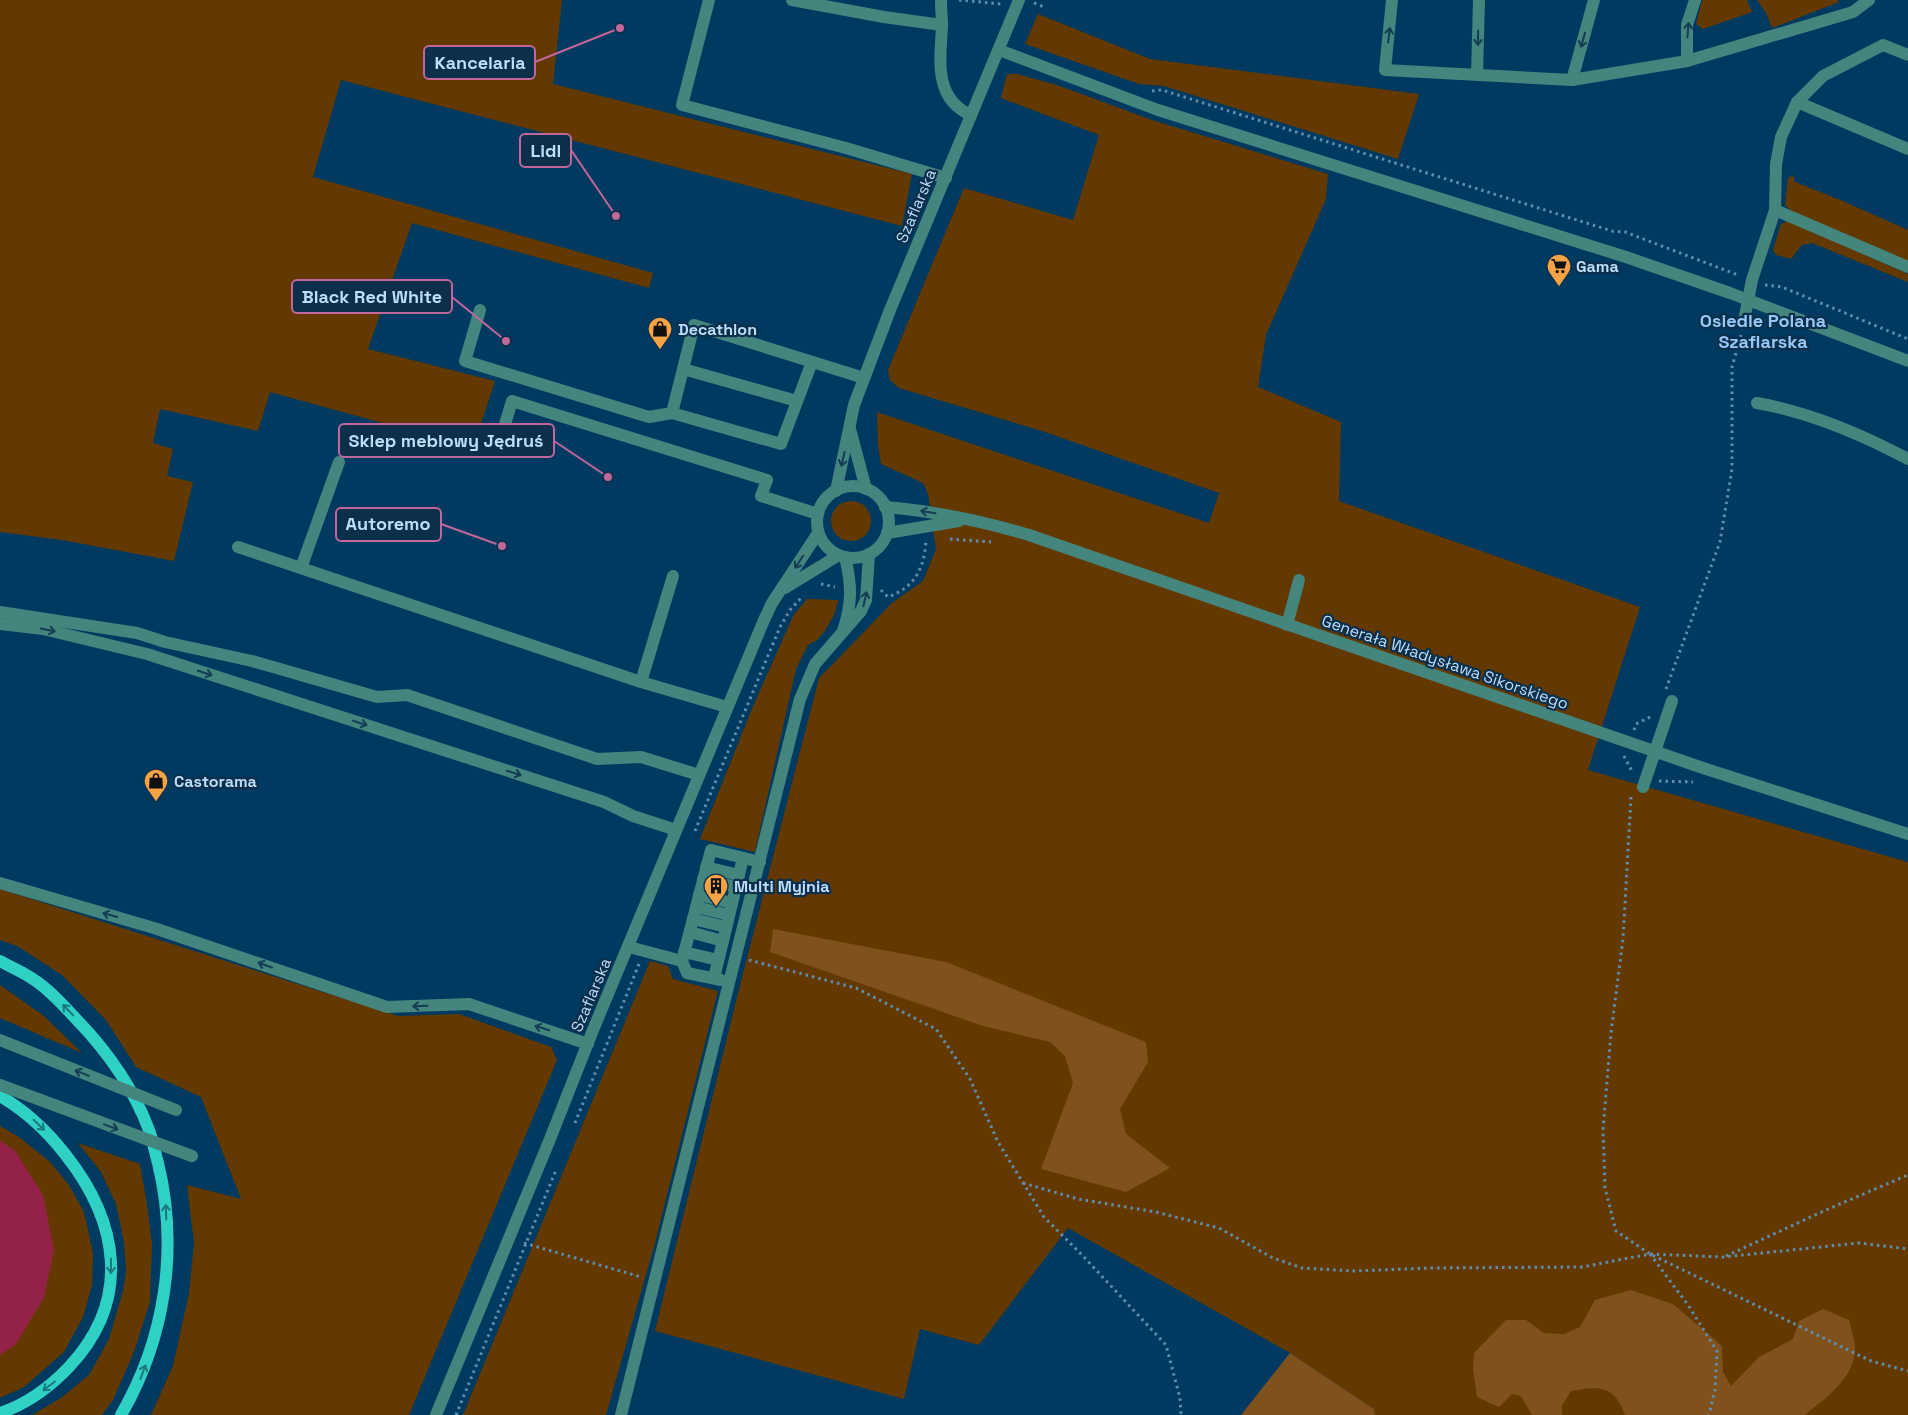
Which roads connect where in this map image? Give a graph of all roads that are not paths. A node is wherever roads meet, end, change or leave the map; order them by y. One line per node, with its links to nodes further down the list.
1 (709, 0): 19 (street)
2 (792, 0): 10 (street)
3 (941, 0): 10 (street)
4 (1392, 0): 14 (street, one-way to 4)
5 (1479, 0): 14 (street, one-way to 14)
6 (1594, 0): 15 (street, one-way to 15)
7 (1695, 0): 13 (street, one-way to 7)
8 (1869, 0): 13 (street)
9 (1017, 4): 11 (street, Szaflarska)
10 (942, 25): 17 (street)
11 (999, 50): 17 (street, Szaflarska); 22 (street)
12 (1908, 55): 16 (street)
13 (1687, 61): 15 (street)
14 (1477, 75): 15 (street)
15 (1572, 80)
16 (1797, 102): 18 (street); 20 (street)
17 (971, 115): 19 (street, Szaflarska)
18 (1908, 149)
19 (946, 178): 28 (street, Szaflarska)
20 (1775, 210): 21 (street); 22 (street)
21 (1908, 267)
22 (1749, 299): 24 (street); 25 (street)
23 (480, 310): 31 (street)
24 (1744, 321)
25 (1908, 361)
26 (812, 362): 27 (street); 28 (street); 29 (street)
27 (683, 369): 29 (street); 31 (street)
28 (864, 378): 32 (street, Szaflarska)
29 (797, 402): 31 (street)
30 (1756, 403): 34 (street)
31 (672, 413)
32 (850, 427): 36 (street, Szaflarska); 37 (street, Szaflarska, one-way to 37)
33 (502, 434): 39 (street)
34 (1908, 459)
35 (339, 462): 46 (street)
36 (866, 489): 37 (street); 38 (street)
37 (836, 491): 39 (street)
38 (885, 507): 40 (street, Generała Władysława Sikorskiego, one-way to 38); 42 (street)
39 (818, 514): 41 (street)
40 (971, 520): 42 (street, Generała Władysława Sikorskiego); 52 (street, Generała Władysława Sikorskiego)
41 (818, 533): 45 (street); 49 (street, Szaflarska, one-way to 49)
42 (887, 533): 44 (street)
43 (238, 547): 46 (street)
44 (869, 554): 45 (street); 53 (street, one-way to 44)
45 (842, 556): 49 (street, Szaflarska); 53 (street)
46 (301, 568): 54 (street)
47 (673, 576): 54 (street)
48 (1299, 580): 52 (street)
49 (780, 591): 56 (street, Szaflarska)
50 (0, 612): 58 (street)
51 (0, 624): 60 (street, one-way to 60)
52 (1287, 625): 57 (street, Generała Władysława Sikorskiego)
53 (841, 636): 63 (street)
54 (641, 682): 56 (street)
55 (1668, 698): 57 (street)
56 (727, 707): 58 (street, Szaflarska)
57 (1655, 751): 59 (street); 61 (street, Generała Władysława Sikorskiego)
58 (700, 775): 60 (street, Szaflarska)
59 (1638, 784)
60 (676, 830): 71 (street, Szaflarska)
61 (1908, 834)
62 (743, 858): 63 (street); 64 (street); 65 (street)
63 (760, 862): 76 (street)
64 (705, 873): 65 (street); 67 (street)
65 (737, 881): 68 (street)
66 (0, 883): 78 (street, one-way to 66)
67 (696, 907): 68 (street); 68 (street); 69 (street)
68 (729, 915): 70 (street)
69 (690, 932): 70 (street); 72 (street)
70 (723, 940): 73 (street)
71 (628, 947): 72 (street); 78 (street, Szaflarska)
72 (683, 956): 73 (street); 75 (street)
73 (718, 960): 75 (street)
74 (0, 961): 84 (main road, one-way to 74)
75 (714, 978): 76 (street)
76 (730, 982): 86 (street)
77 (0, 1040): 81 (street, one-way to 77, bridge)
78 (588, 1044): 85 (street, Szaflarska)
79 (0, 1085): 82 (street, one-way to 82, bridge)
80 (0, 1096): 83 (main road, one-way to 83)
81 (176, 1110)
82 (192, 1156)
83 (0, 1413)
84 (121, 1415)
85 (436, 1415)
86 (621, 1415)

